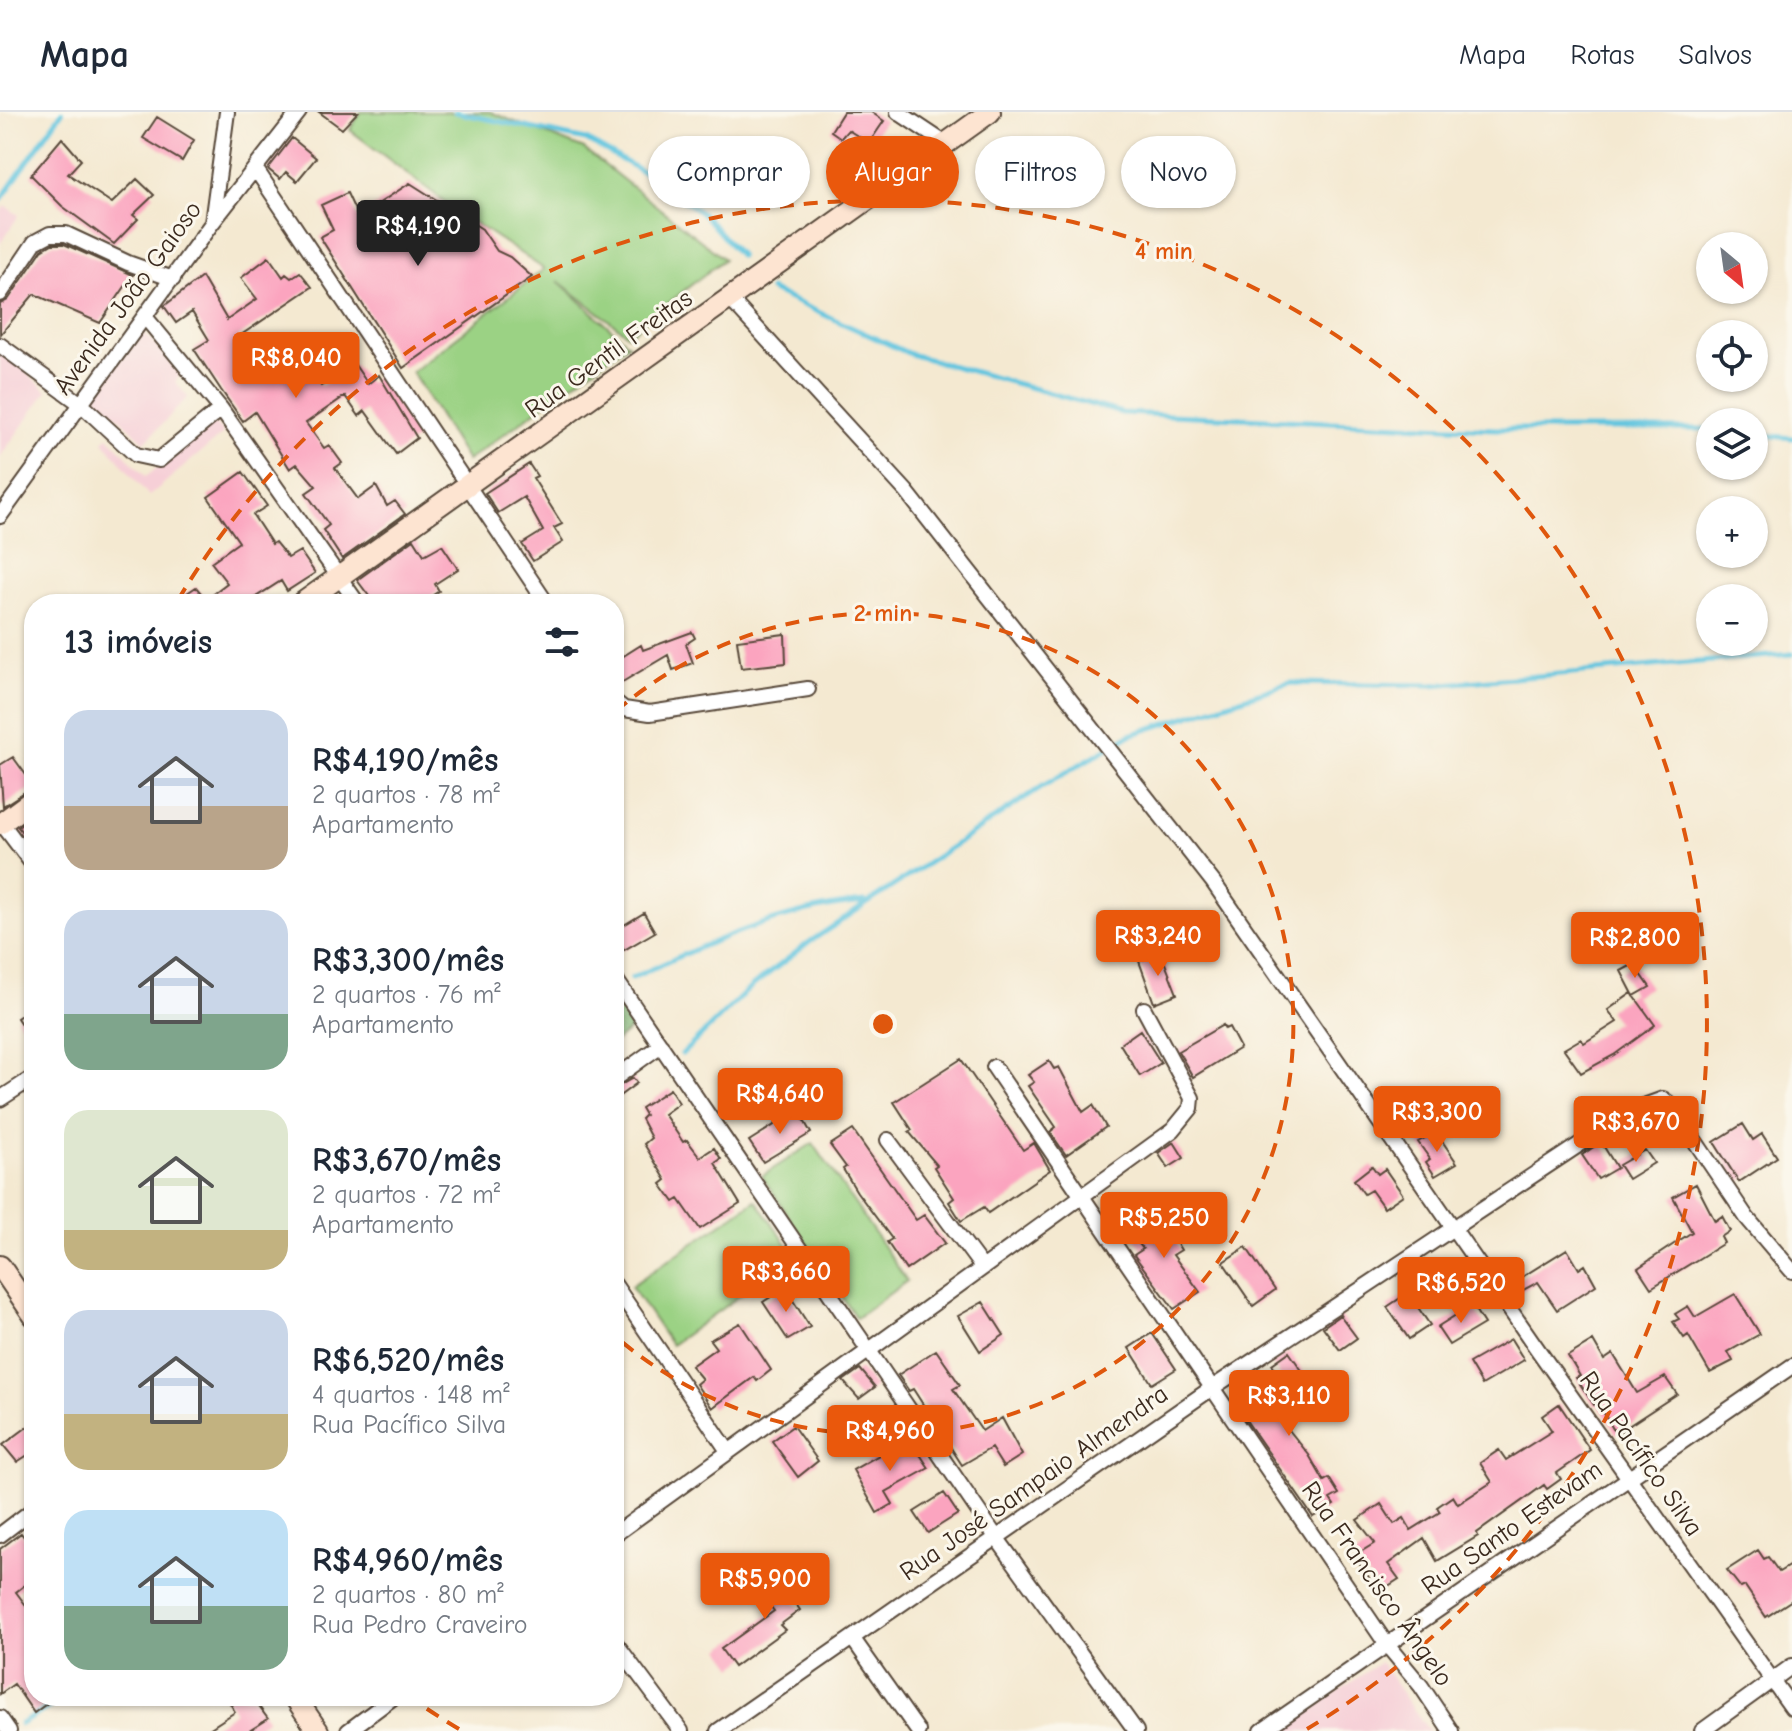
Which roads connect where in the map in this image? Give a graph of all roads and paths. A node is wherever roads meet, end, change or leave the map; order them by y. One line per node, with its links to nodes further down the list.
1 (227, 112): 9 (street)
2 (299, 112): 7 (street, Avenida João Gaioso)
3 (898, 112): 5 (street)
4 (990, 112): 6 (main road, Rua Gentil Freitas)
5 (934, 136)
6 (957, 136)
7 (255, 168): 9 (street, Avenida João Gaioso); 17 (street)
8 (857, 208): 12 (main road, Rua Gentil Freitas)
9 (212, 223): 10 (street, Avenida João Gaioso)
10 (173, 279): 11 (street); 13 (street, Avenida João Gaioso)
11 (0, 294)
12 (730, 299): 17 (main road, Rua Gentil Freitas); 37 (street, Rua Pacífico Silva)
13 (146, 318): 15 (street, Avenida João Gaioso); 16 (street)
14 (0, 345): 15 (street)
15 (81, 404): 16 (street); 18 (street, Avenida João Gaioso)
16 (221, 409): 19 (street)
17 (467, 489): 19 (main road, Rua Gentil Freitas); 22 (street)
18 (0, 516)
19 (339, 577): 20 (main road, Rua Gentil Freitas); 21 (street)
20 (315, 594)
21 (351, 594)
22 (540, 594)
23 (808, 689): 24 (street)
24 (624, 709)
25 (24, 806): 26 (main road)
26 (1, 823): 27 (street)
27 (24, 853)
28 (624, 991): 30 (street)
29 (1144, 1009): 36 (street)
30 (661, 1045): 32 (street); 43 (street)
31 (994, 1067): 36 (street, Rua Francisco Ângelo)
32 (624, 1072)
33 (24, 1083): 34 (street)
34 (0, 1099)
35 (888, 1140): 39 (street)
36 (1080, 1196): 39 (street); 45 (street, Rua Francisco Ângelo)
37 (1452, 1227): 40 (street, Rua José Sampaio Almendra); 45 (street, Rua José Sampaio Almendra); 47 (street, Rua Pacífico Silva)
38 (0, 1266): 42 (main road)
39 (982, 1267): 43 (street)
40 (1792, 1271)
41 (624, 1299): 46 (street)
42 (24, 1301)
43 (867, 1350): 46 (street); 51 (street)
44 (1792, 1366): 47 (street, Rua Santo Estevam)
45 (1212, 1388): 51 (street, Rua José Sampaio Almendra); 53 (street, Rua Francisco Ângelo)
46 (728, 1451): 49 (street)
47 (1627, 1477): 53 (street, Rua Santo Estevam); 56 (street, Rua Pacífico Silva)
48 (24, 1517): 50 (street)
49 (624, 1528)
50 (0, 1535)
51 (996, 1537): 52 (street, Rua José Sampaio Almendra); 67 (street)
52 (853, 1639): 65 (street, Rua José Sampaio Almendra); 66 (street)
53 (1387, 1645): 68 (street, Rua Santo Estevam); 69 (street, Rua Francisco Ângelo)
54 (624, 1654): 64 (street)
55 (1792, 1666): 56 (street)
56 (1773, 1680): 59 (street, Rua Pacífico Silva); 70 (street)
57 (301, 1706): 62 (main road)
58 (382, 1706): 63 (street)
59 (1792, 1708)
60 (0, 1718): 61 (street)
61 (9, 1731)
62 (318, 1731)
63 (348, 1731)
64 (681, 1731)
65 (718, 1731)
66 (918, 1731)
67 (1136, 1731)
68 (1262, 1731)
69 (1451, 1731)
70 (1702, 1731)

